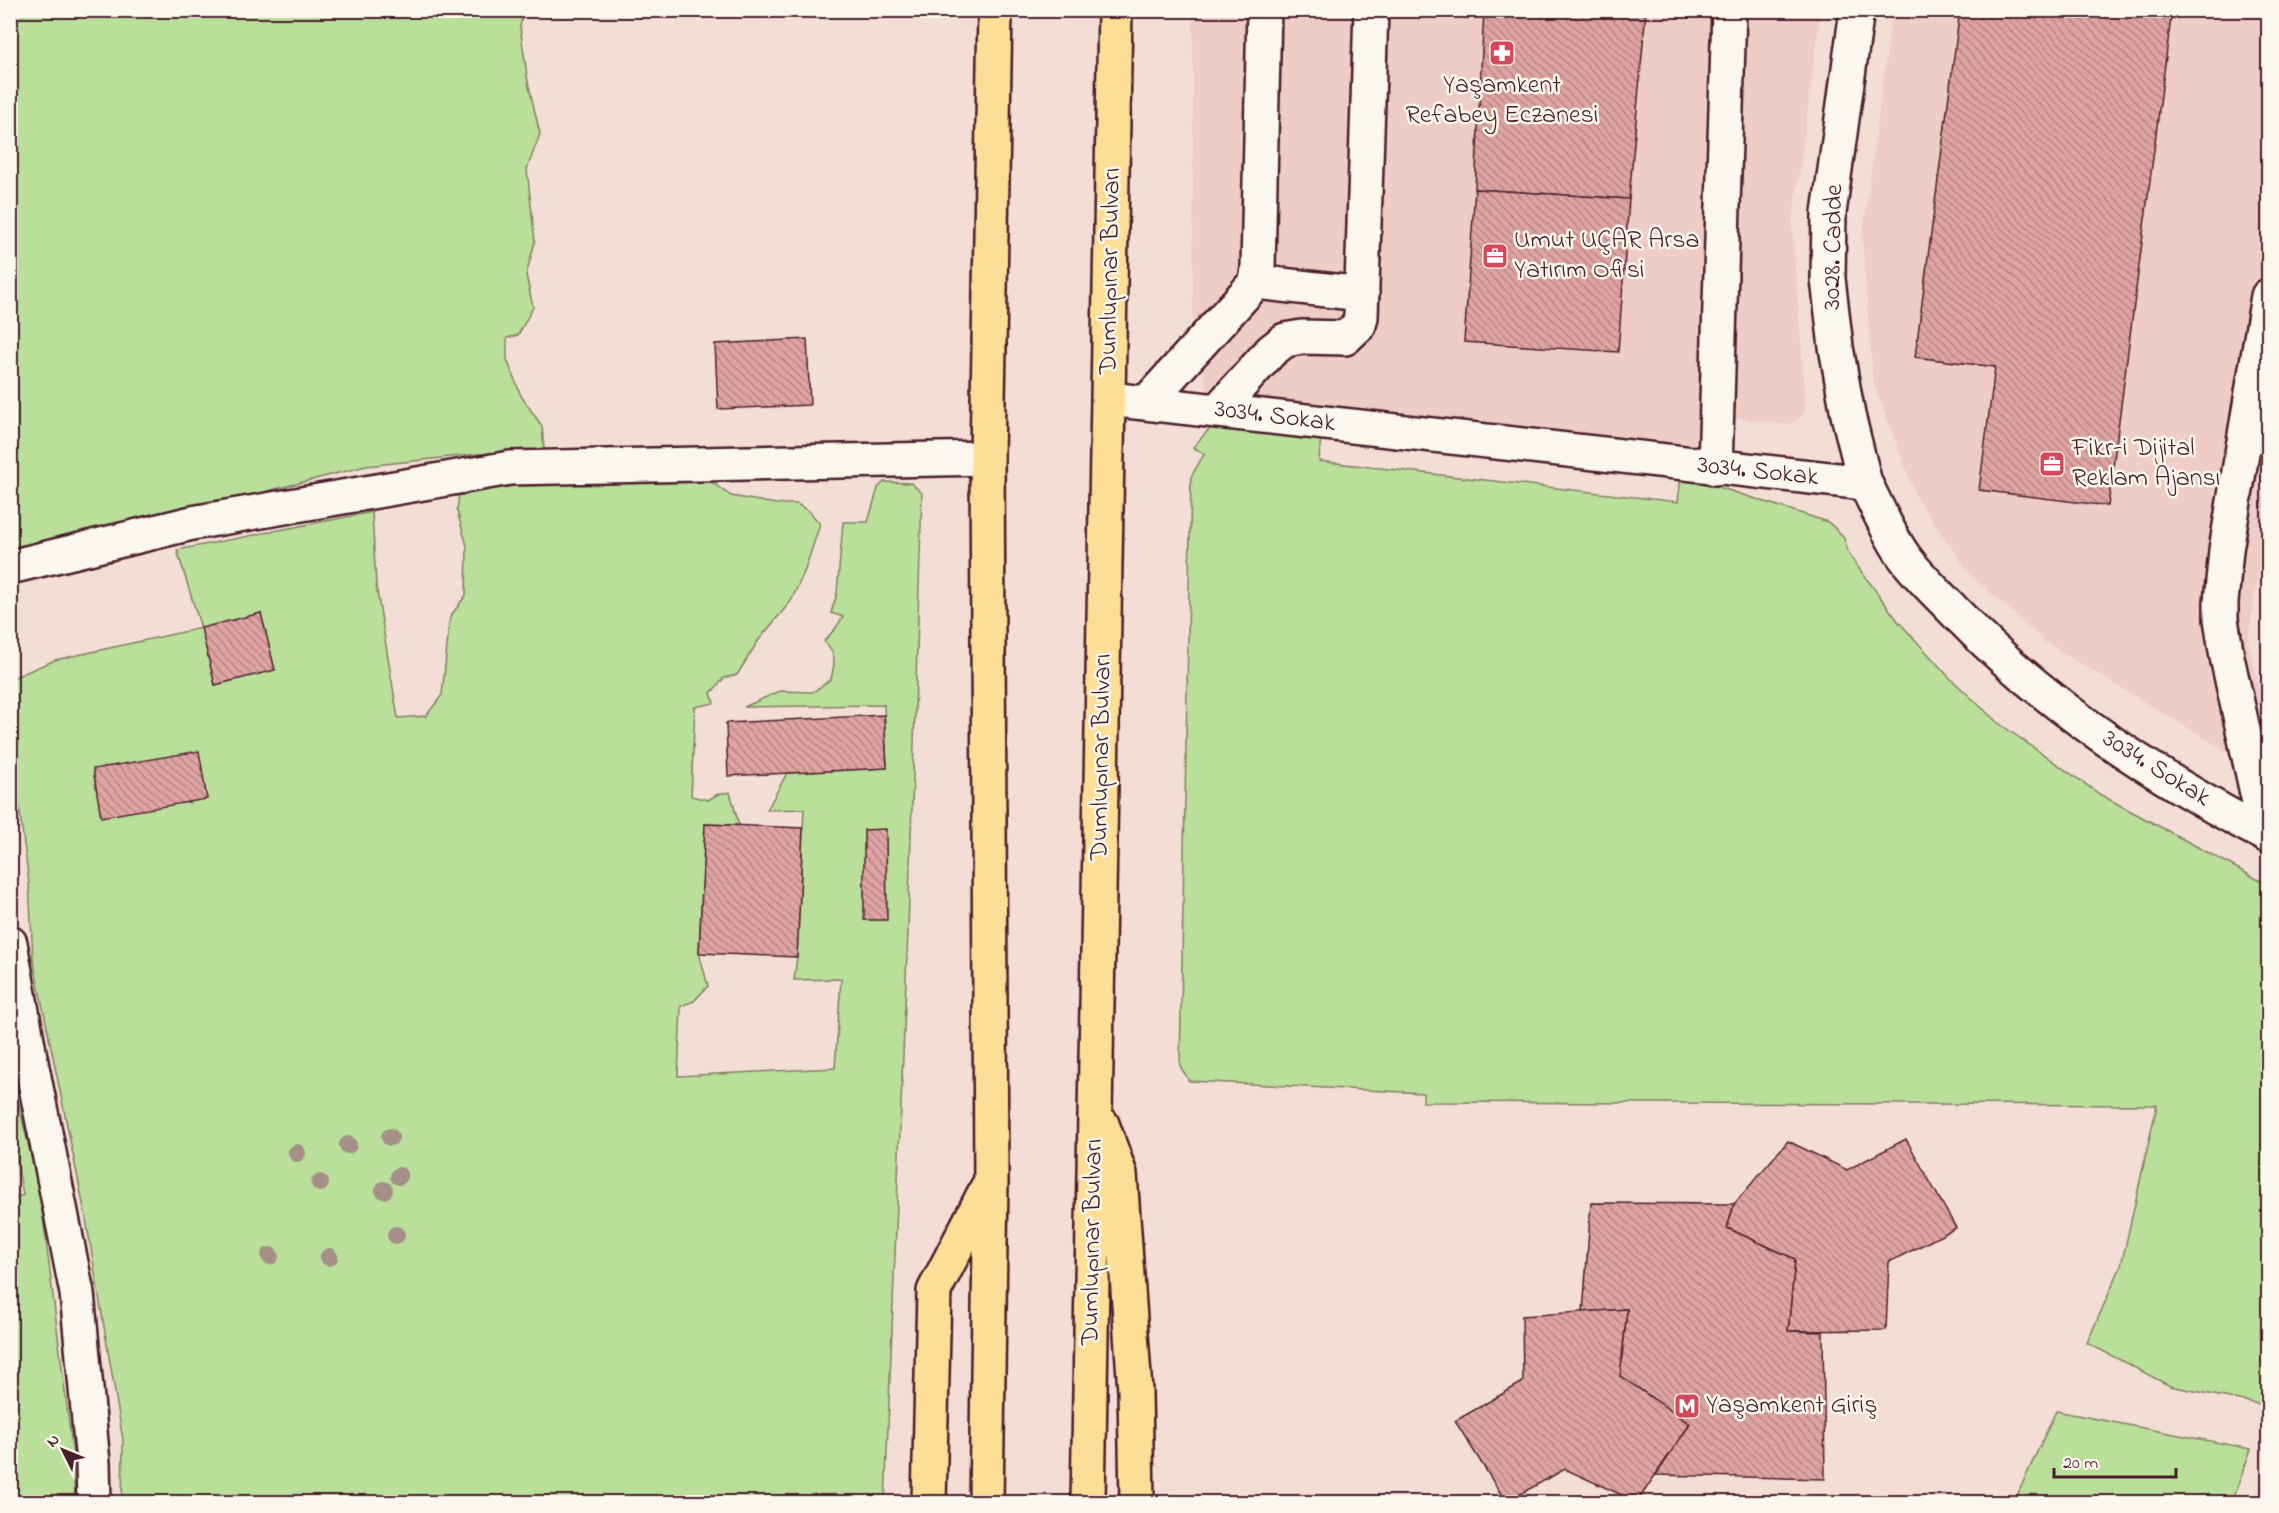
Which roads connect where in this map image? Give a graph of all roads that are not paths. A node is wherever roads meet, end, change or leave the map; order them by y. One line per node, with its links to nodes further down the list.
1 (995, 10): 13 (highway)
2 (1115, 10): 10 (highway, Dumlupınar Bulvarı)
3 (1264, 10): 7 (street)
4 (1371, 10): 8 (street)
5 (1729, 10): 14 (street)
6 (1857, 10): 15 (street, 3028. Cadde)
7 (1256, 282): 8 (street); 11 (street)
8 (1362, 294): 12 (street)
9 (2268, 296): 17 (street)
10 (1108, 399): 11 (street, 3034. Sokak); 19 (highway, Dumlupınar Bulvarı)
11 (1147, 402): 12 (street, 3034. Sokak)
12 (1218, 410): 14 (street, 3034. Sokak)
13 (987, 458): 16 (street); 20 (highway)
14 (1715, 468): 15 (street, 3034. Sokak)
15 (1865, 483): 17 (street, 3034. Sokak)
16 (10, 567)
17 (2267, 835)
18 (10, 943): 21 (street)
19 (1096, 1109): 24 (highway, Dumlupınar Bulvarı); 25 (highway)
20 (991, 1181): 22 (highway); 23 (highway)
21 (94, 1503)
22 (929, 1503)
23 (986, 1503)
24 (1088, 1503)
25 (1137, 1503)

